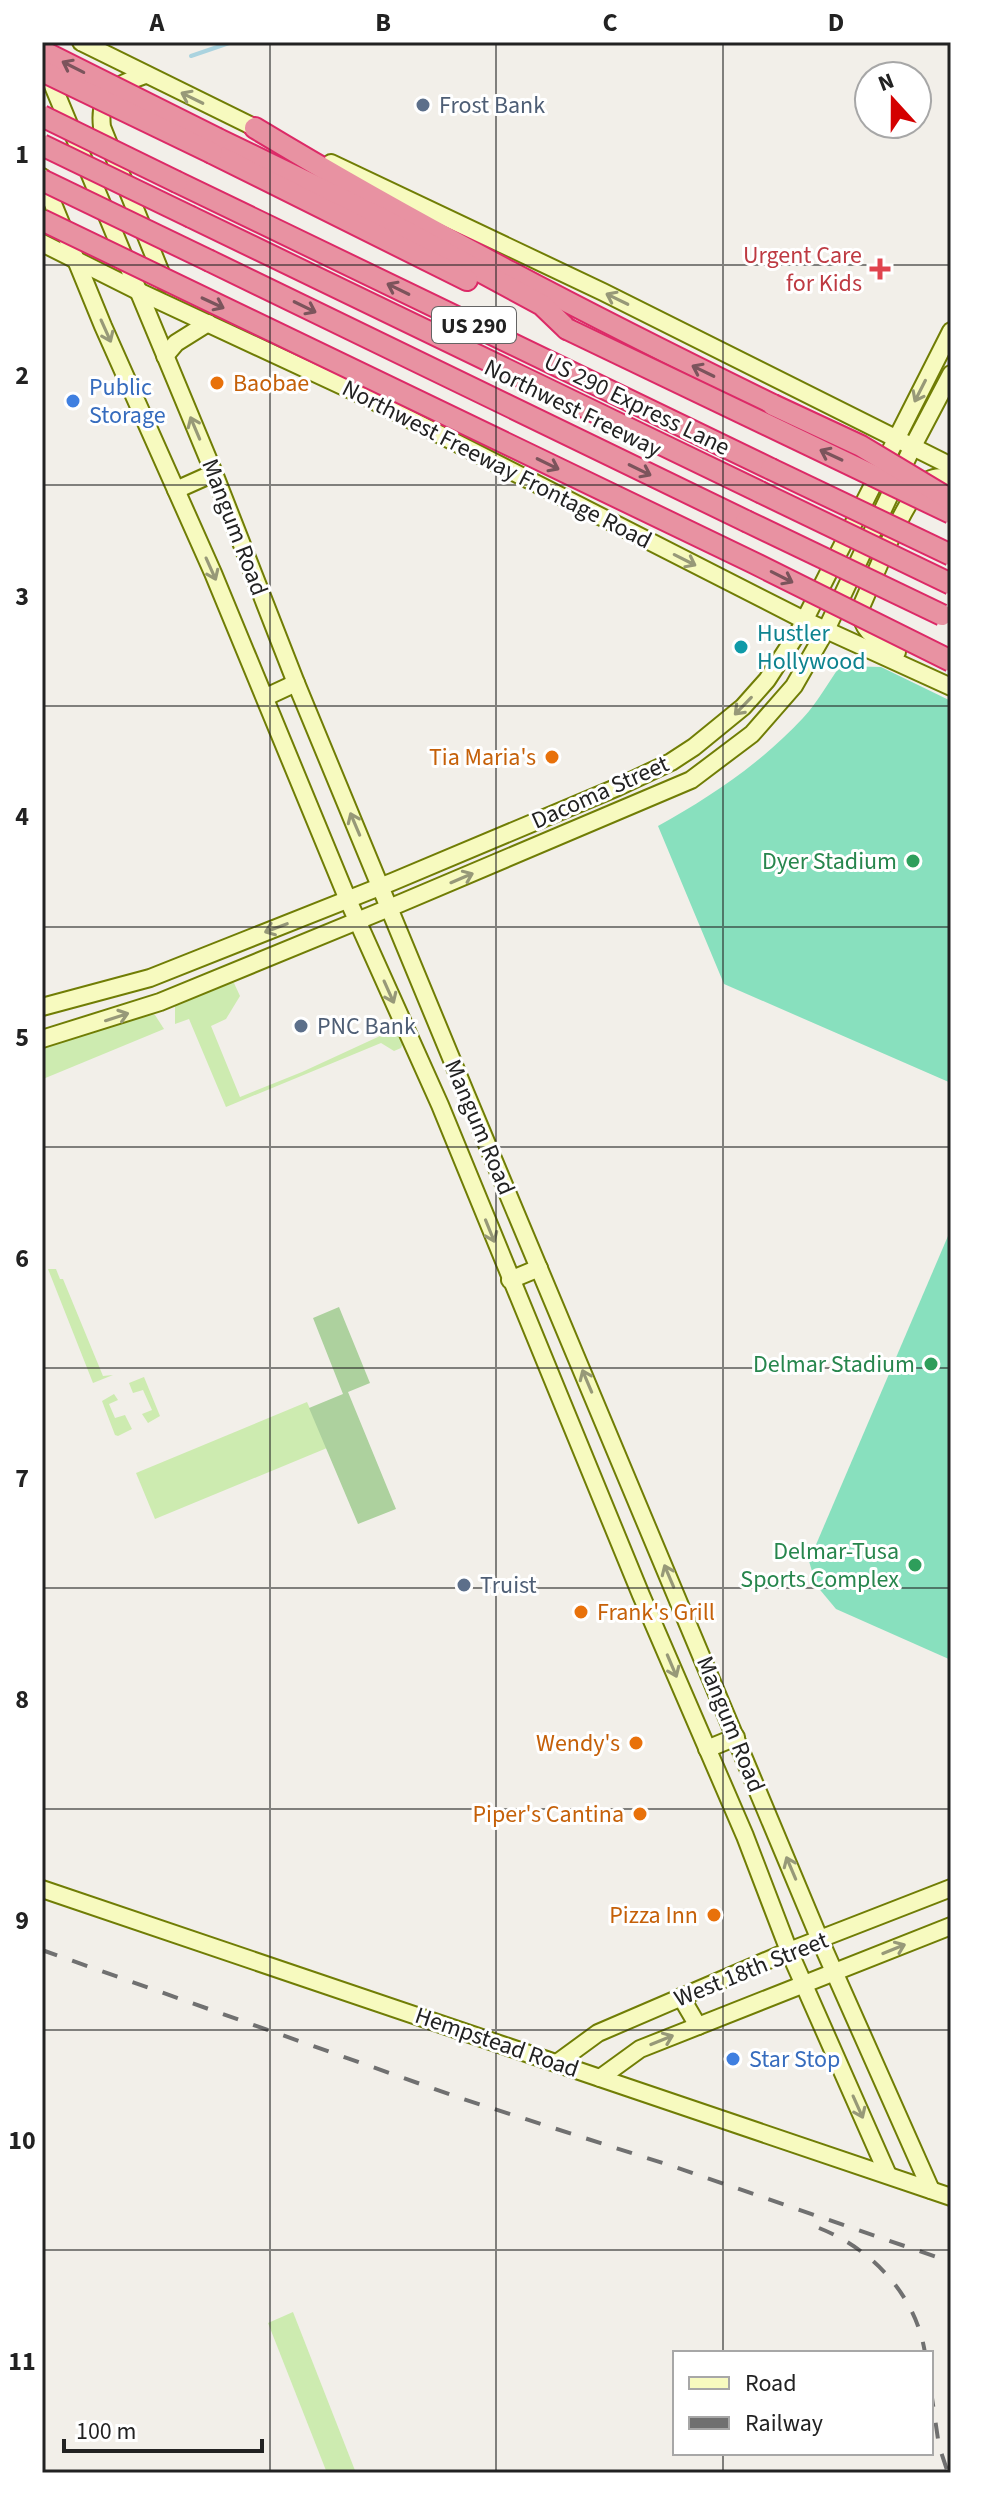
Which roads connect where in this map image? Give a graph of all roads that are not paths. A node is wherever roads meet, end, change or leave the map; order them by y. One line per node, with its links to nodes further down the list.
1 (81, 42): 5 (main road)
2 (42, 51): 16 (highway, one-way to 2, bridge)
3 (42, 59): 13 (main road, Mangum Road)
4 (42, 71): 16 (highway, bridge)
5 (145, 75): 7 (main road, one-way to 5); 14 (main road)
6 (42, 116): 28 (highway, Northwest Freeway / US 290, one-way to 6, bridge)
7 (255, 128): 20 (main road, one-way to 7); 26 (highway, one-way to 7, bridge)
8 (42, 145): 29 (highway, US 290 Express Lane, bridge)
9 (42, 179): 12 (main road, Mangum Road); 30 (highway, Northwest Freeway / US 290, one-way to 30, bridge)
10 (42, 220): 33 (highway, one-way to 33, bridge)
11 (42, 243): 12 (main road, Northwest Freeway Frontage Road)
12 (75, 260): 13 (main road, Northwest Freeway Frontage Road); 25 (main road, Mangum Road, one-way to 25)
13 (138, 291): 14 (main road, Northwest Freeway Frontage Road); 18 (main road, Mangum Road)
14 (187, 313): 15 (main road, Northwest Freeway Frontage Road)
15 (208, 323): 18 (main road); 31 (main road, Northwest Freeway Frontage Road, one-way to 31)
16 (567, 329): 27 (highway, one-way to 16, bridge)
17 (951, 331): 20 (main road, Dacoma Street, one-way to 20)
18 (165, 356): 23 (main road, Mangum Road, one-way to 18)
19 (951, 374): 21 (main road, Dacoma Street)
20 (896, 438): 21 (main road); 31 (main road, Dacoma Street)
21 (913, 446): 22 (main road); 32 (main road, Dacoma Street)
22 (951, 466)
23 (214, 473): 25 (main road); 34 (main road, Mangum Road)
24 (951, 477): 35 (main road)
25 (176, 490): 36 (main road, Mangum Road, one-way to 36)
26 (951, 500)
27 (951, 513)
28 (951, 555)
29 (951, 584)
30 (947, 617)
31 (804, 620): 32 (main road, Northwest Freeway Frontage Road); 37 (main road, Dacoma Street, one-way to 37)
32 (826, 630): 35 (main road, Northwest Freeway Frontage Road); 39 (main road, Dacoma Street, one-way to 32)
33 (951, 661)
34 (296, 683): 36 (main road); 37 (main road, Mangum Road, one-way to 34)
35 (951, 685)
36 (266, 697): 38 (main road, Mangum Road)
37 (382, 886): 38 (main road, Dacoma Street); 39 (main road, Mangum Road)
38 (348, 900): 40 (main road, Mangum Road); 41 (main road, Dacoma Street, one-way to 41)
39 (390, 908): 40 (main road, Dacoma Street); 43 (main road, Mangum Road)
40 (358, 920): 42 (main road, Dacoma Street, one-way to 40); 44 (main road, Mangum Road, one-way to 44)
41 (42, 1007)
42 (42, 1039)
43 (466, 1094): 44 (main road); 45 (main road, Mangum Road)
44 (440, 1105): 46 (main road, Mangum Road, one-way to 46)
45 (539, 1268): 46 (main road); 47 (main road, Mangum Road, one-way to 45)
46 (510, 1280): 48 (main road, Mangum Road, one-way to 48)
47 (736, 1737): 48 (main road); 52 (main road, Mangum Road, one-way to 47)
48 (707, 1749): 53 (main road, Mangum Road)
49 (951, 1888): 52 (main road, West 18th Street)
50 (42, 1889): 58 (main road, Hempstead Road)
51 (951, 1926): 54 (main road, West 18th Street, one-way to 51)
52 (820, 1940): 53 (main road, West 18th Street); 54 (main road, Mangum Road)
53 (789, 1951): 55 (main road, Mangum Road); 56 (main road, West 18th Street)
54 (836, 1972): 55 (main road, West 18th Street); 61 (main road, Mangum Road)
55 (804, 1984): 57 (main road, West 18th Street); 60 (main road, Mangum Road, one-way to 60)
56 (681, 1997): 57 (main road); 58 (main road, West 18th Street)
57 (698, 2026): 59 (main road, West 18th Street, one-way to 57)
58 (557, 2063): 59 (main road, Hempstead Road)
59 (600, 2078): 60 (main road, Hempstead Road)
60 (888, 2175): 61 (main road, Hempstead Road)
61 (931, 2190): 62 (main road, Hempstead Road)
62 (951, 2197)

